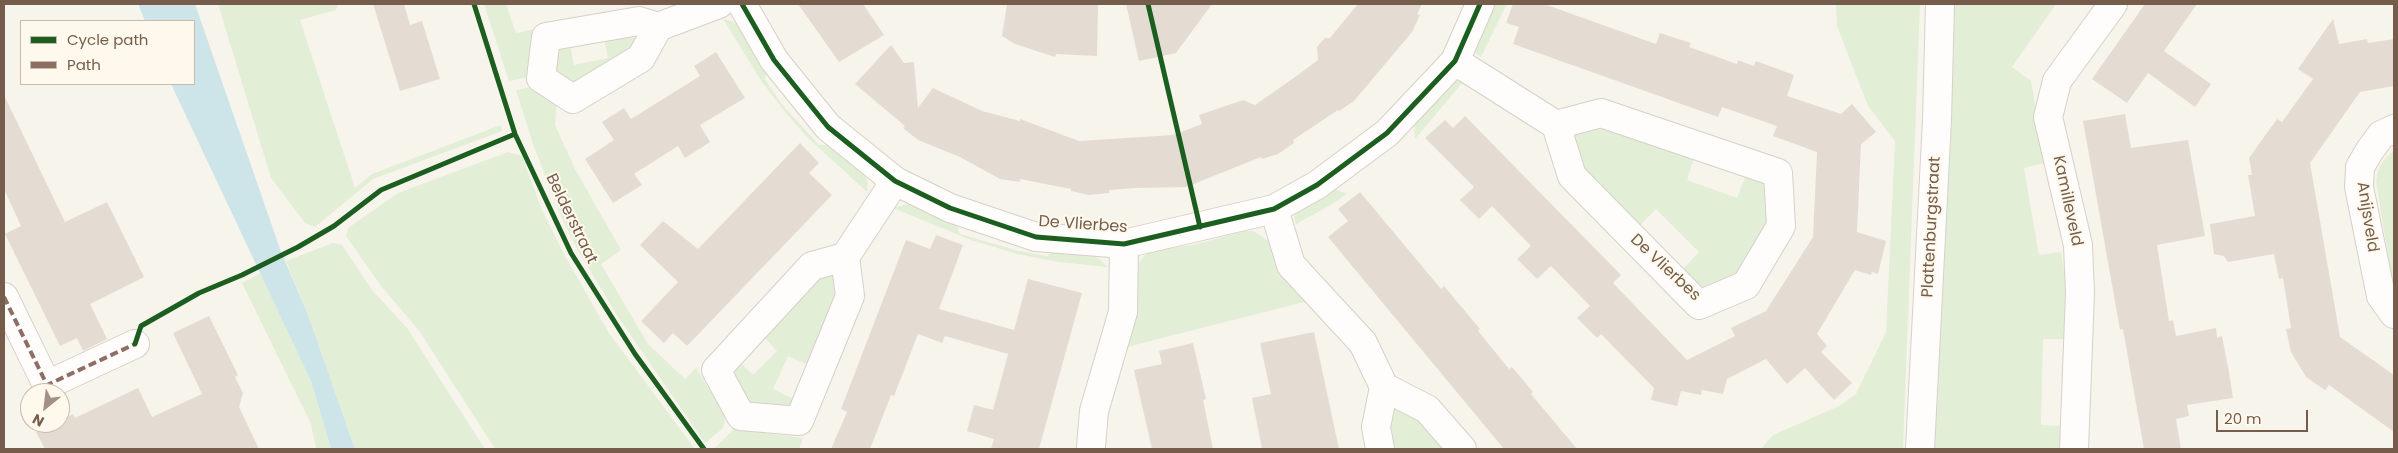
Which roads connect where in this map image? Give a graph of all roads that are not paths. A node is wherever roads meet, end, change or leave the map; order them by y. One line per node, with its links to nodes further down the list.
1 (719, 4): 6 (street)
2 (742, 4): 10 (street, De Vlierbes)
3 (1480, 4): 7 (street, De Vlierbes)
4 (1940, 4): 21 (street, Plattenburgstraat)
5 (2113, 4): 22 (street, Kamilleveld)
6 (658, 27)
7 (1455, 61): 8 (street); 11 (street, De Vlierbes)
8 (1556, 125): 8 (street, De Vlierbes)
9 (2394, 129): 15 (street, Anijsveld)
10 (895, 181): 12 (street, De Vlierbes); 13 (street)
11 (1274, 209): 12 (street, De Vlierbes); 17 (street)
12 (1124, 244): 18 (street, De Vlierbes)
13 (846, 257): 13 (street)
14 (4, 297): 16 (street)
15 (2394, 314)
16 (135, 344)
17 (1384, 387): 19 (street); 20 (street)
18 (1092, 448)
19 (1380, 449)
20 (1462, 449)
21 (1920, 449)
22 (2074, 449)

